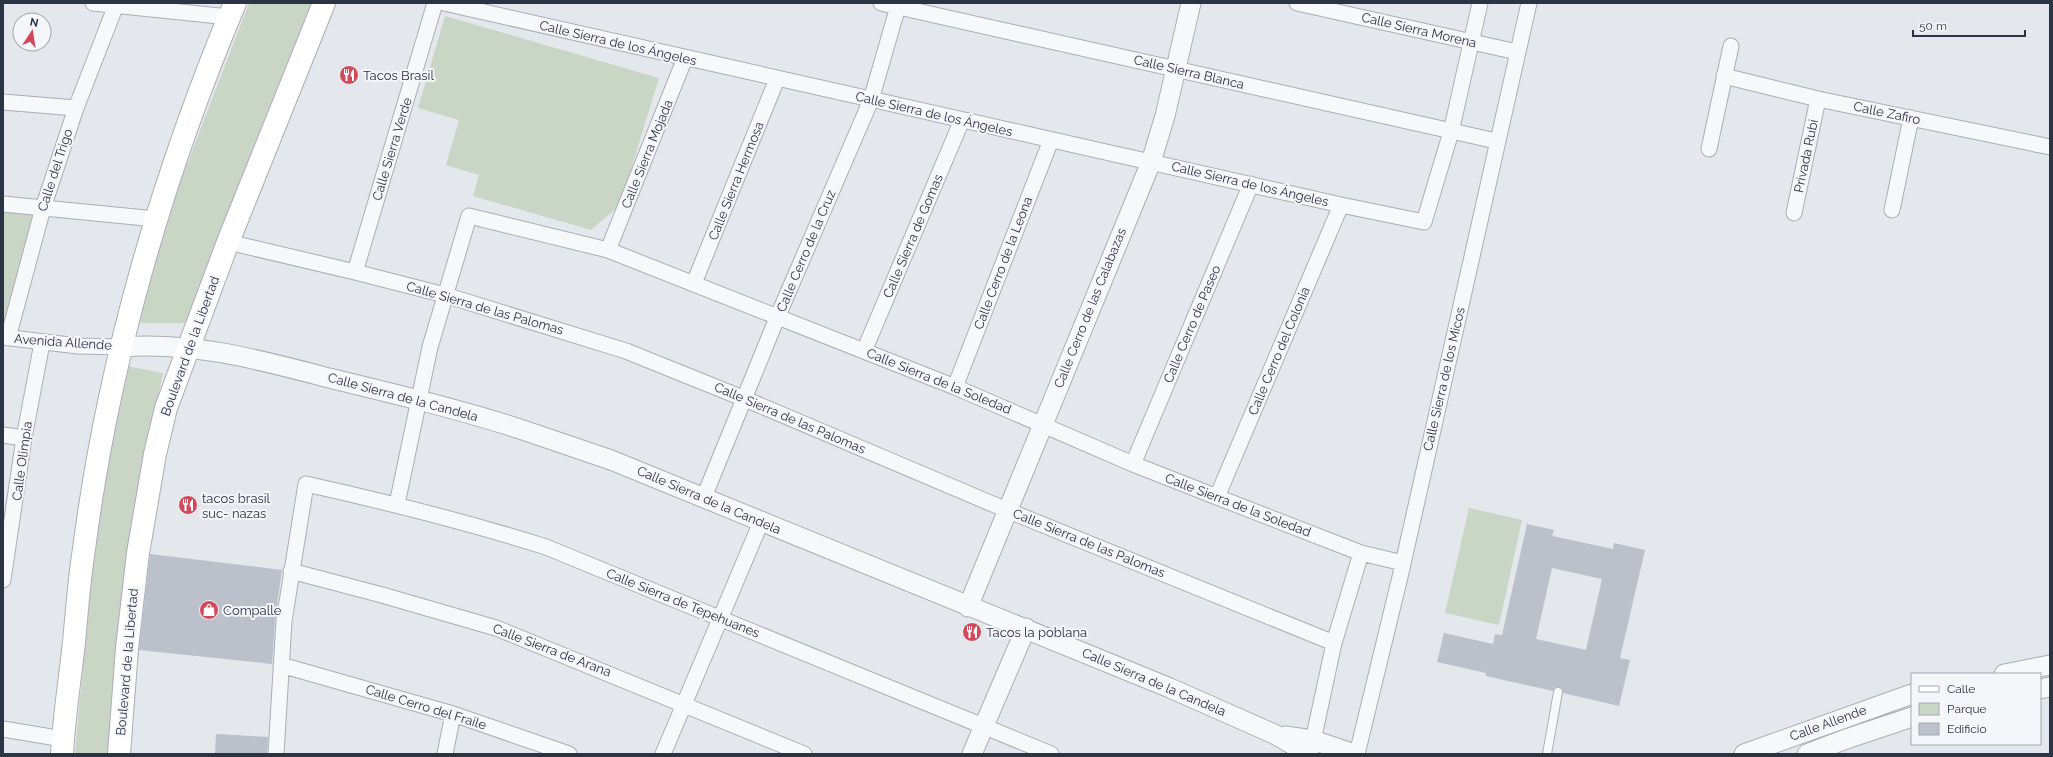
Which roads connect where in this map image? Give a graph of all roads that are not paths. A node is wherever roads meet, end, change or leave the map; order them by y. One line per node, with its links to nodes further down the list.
1 (93, 3): 10 (street)
2 (324, 3): 39 (main road, Boulevard de la Libertad)
3 (435, 3): 41 (street, Calle Sierra Verde)
4 (444, 3): 16 (street, Calle Sierra de los Ángeles)
5 (882, 3): 11 (street, Calle Sierra Blanca)
6 (1191, 3): 17 (street, Calle Cerro de las Calabazas)
7 (1297, 3): 13 (street, Calle Sierra Morena)
8 (1480, 3): 13 (street)
9 (1529, 3): 15 (street, Calle Sierra de los Micos)
10 (116, 5): 12 (street); 23 (street, Calle del Trigo)
11 (899, 5): 17 (street, Calle Sierra Blanca); 21 (street, Calle Cerro de la Cruz)
12 (232, 10): 38 (main road)
13 (1472, 42): 15 (street, Calle Sierra Morena); 26 (street)
14 (1731, 46): 18 (street)
15 (1517, 52): 28 (street, Calle Sierra de los Micos)
16 (685, 58): 19 (street, Calle Sierra de los Ángeles); 40 (street, Calle Sierra Mojada)
17 (1176, 69): 26 (street, Calle Sierra Blanca); 31 (street, Calle Cerro de las Calabazas)
18 (1724, 76): 20 (street, Calle Zafiro); 30 (street)
19 (777, 79): 21 (street, Calle Sierra de los Ángeles); 42 (street, Calle Sierra Hermosa)
20 (1818, 98): 24 (street, Calle Zafiro); 37 (street, Privada Rubi)
21 (871, 100): 25 (street, Calle Sierra de los Ángeles); 44 (street, Calle Cerro de la Cruz)
22 (3, 102): 23 (street)
23 (76, 108): 35 (street, Calle del Trigo)
24 (1911, 118): 29 (street, Calle Zafiro); 36 (street)
25 (962, 120): 27 (street, Calle Sierra de los Ángeles); 49 (street, Calle Sierra de Gomas)
26 (1452, 132): 28 (street, Calle Sierra Blanca); 34 (street, Calle Sierra de los Ángeles)
27 (1051, 140): 31 (street, Calle Sierra de los Ángeles); 50 (street, Calle Cerro de la Leona)
28 (1496, 142): 64 (street, Calle Sierra de los Micos)
29 (2050, 147)
30 (1709, 149)
31 (1151, 162): 32 (street, Calle Sierra de los Ángeles); 53 (street, Calle Cerro de las Calabazas)
32 (1251, 184): 34 (street, Calle Sierra de los Ángeles); 56 (street, Calle Cerro de Paseo)
33 (3, 204): 35 (street)
34 (1341, 205): 57 (street, Calle Cerro del Colonia)
35 (42, 208): 38 (street); 45 (street, Calle del Trigo)
36 (1892, 210)
37 (1794, 213)
38 (156, 219): 47 (main road)
39 (228, 242): 41 (street, Calle Sierra de las Palomas); 48 (main road, Boulevard de la Libertad)
40 (608, 250): 42 (street, Calle Sierra de la Soledad); 43 (street, Calle Sierra de la Soledad)
41 (355, 272): 43 (street, Calle Sierra de las Palomas)
42 (694, 283): 44 (street, Calle Sierra de la Soledad)
43 (444, 295): 51 (street, Calle Sierra de las Palomas); 52 (street)
44 (777, 318): 49 (street, Calle Sierra de la Soledad); 51 (street, Calle Cerro de la Cruz)
45 (5, 338): 46 (street, Avenida Allende)
46 (42, 343): 47 (street, Avenida Allende); 55 (street, Calle Olimpia)
47 (122, 347): 48 (street, Calle Sierra de la Candela); 81 (main road)
48 (189, 347): 52 (street, Calle Sierra de la Candela); 84 (main road, Boulevard de la Libertad)
49 (864, 351): 50 (street, Calle Sierra de la Soledad)
50 (955, 387): 53 (street, Calle Sierra de la Soledad)
51 (745, 399): 58 (street, Calle Cerro de la Cruz); 60 (street, Calle Sierra de las Palomas)
52 (418, 400): 58 (street, Calle Sierra de la Candela); 59 (street)
53 (1043, 424): 56 (street, Calle Sierra de la Soledad); 60 (street, Calle Cerro de las Calabazas)
54 (3, 435): 55 (street)
55 (24, 438): 62 (street, Calle Olimpia)
56 (1133, 464): 57 (street, Calle Sierra de la Soledad)
57 (1216, 496): 63 (street, Calle Sierra de la Soledad)
58 (704, 497): 61 (street, Calle Sierra de la Candela)
59 (397, 504): 65 (street, Calle Sierra de Tepehuanes); 68 (street, Calle Sierra de Tepehuanes)
60 (1009, 510): 67 (street, Calle Cerro de las Calabazas); 70 (street, Calle Sierra de las Palomas)
61 (761, 522): 67 (street, Calle Sierra de la Candela); 68 (street)
62 (8, 528): 66 (street, Calle Olimpia)
63 (1361, 553): 64 (street, Calle Sierra de la Soledad); 70 (street)
64 (1403, 563): 93 (street, Calle Sierra de los Micos)
65 (291, 571): 71 (street); 76 (street, Calle Sierra de Arana)
66 (3, 580)
67 (968, 607): 69 (street, Calle Sierra de la Candela)
68 (720, 618): 76 (street); 79 (street, Calle Sierra de Tepehuanes)
69 (1026, 628): 79 (street); 82 (street, Calle Sierra de la Candela)
70 (1334, 643): 82 (street)
71 (281, 665): 77 (street, Calle Cerro del Fraile); 85 (street)
72 (2050, 665): 73 (street)
73 (2009, 673)
74 (1558, 692): 94 (lane)
75 (1911, 694): 95 (street, Calle Allende)
76 (683, 704): 88 (street); 89 (street, Calle Sierra de Arana)
77 (453, 714): 83 (street, Calle Cerro del Fraile); 86 (street)
78 (1911, 717): 96 (street, Calle Allende)
79 (984, 726): 90 (street); 91 (street, Calle Sierra de Tepehuanes)
80 (3, 729): 81 (street)
81 (63, 746)
82 (1311, 749): 92 (street)
83 (554, 751): 87 (street, Calle Cerro del Fraile)
84 (119, 754)
85 (276, 754)
86 (444, 754)
87 (569, 754)
88 (663, 754)
89 (804, 754)
90 (972, 754)
91 (1051, 754)
92 (1354, 754)
93 (1357, 754)
94 (1546, 754)
95 (1744, 754)
96 (1807, 754)

